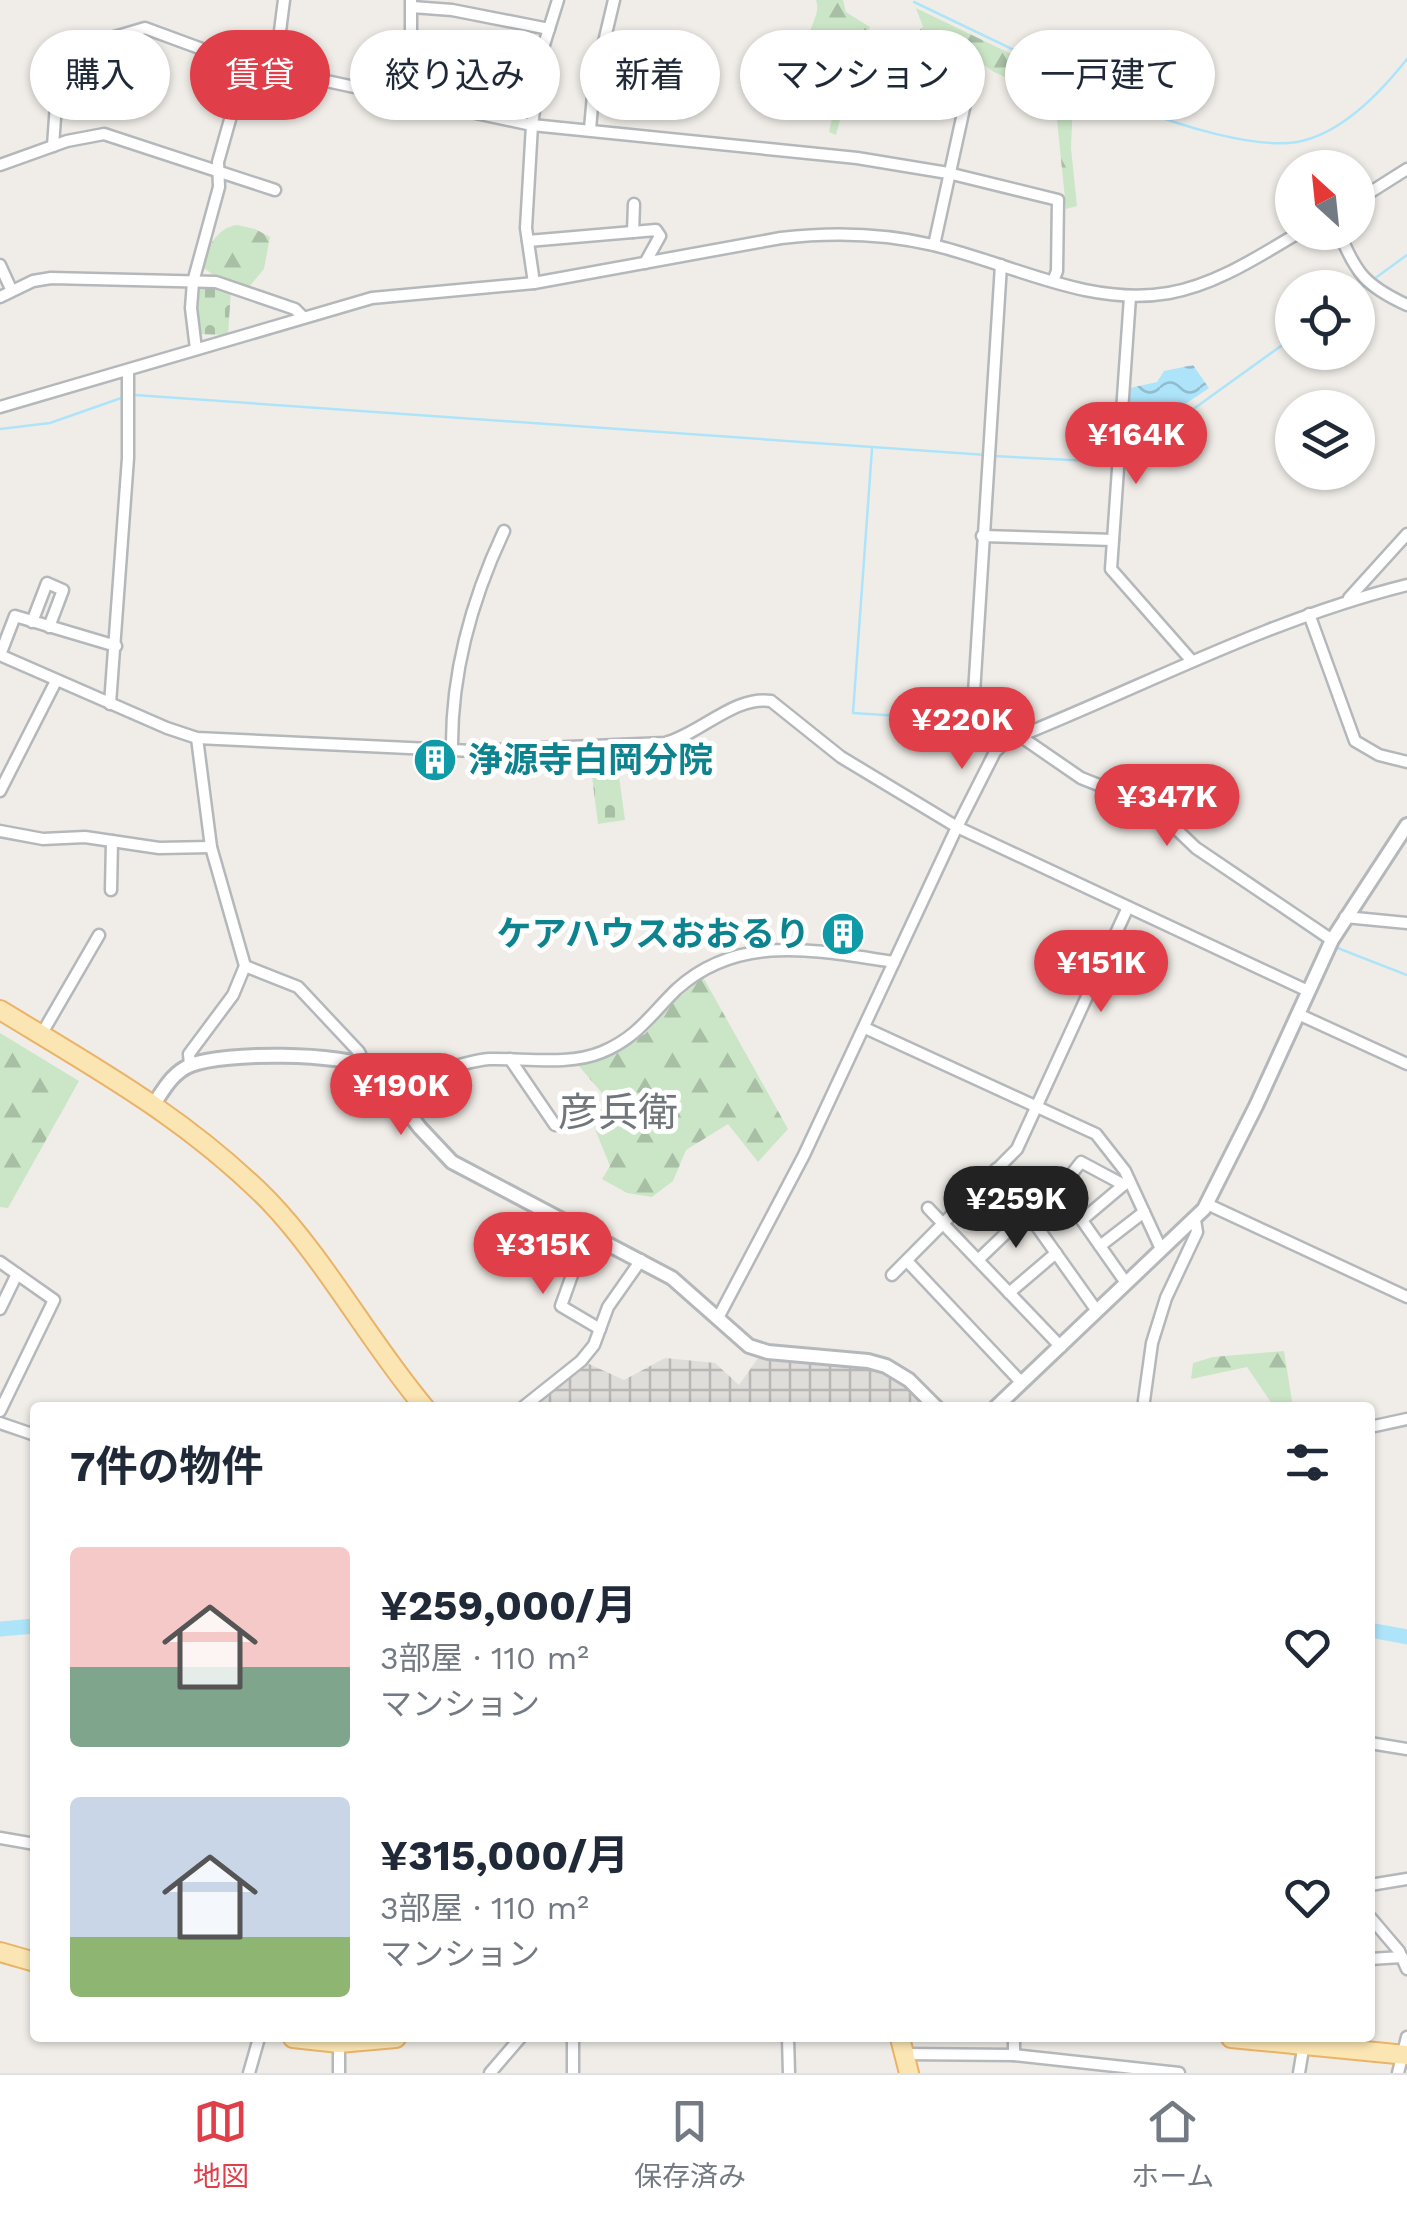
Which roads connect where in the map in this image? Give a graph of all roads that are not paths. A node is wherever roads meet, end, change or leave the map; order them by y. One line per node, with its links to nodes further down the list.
1 (284, 0): 6 (street)
2 (558, 0): 5 (street)
3 (614, 0): 13 (street)
4 (412, 4): 5 (street); 7 (street)
5 (549, 29): 12 (street)
6 (280, 30)
7 (412, 30)
8 (190, 45): 14 (street)
9 (230, 120): 18 (street)
10 (509, 120): 12 (street)
11 (960, 120): 17 (street)
12 (532, 125): 13 (street); 23 (street)
13 (590, 129): 17 (street)
14 (53, 146): 15 (street); 18 (street)
15 (0, 165)
16 (1407, 169): 19 (street)
17 (948, 173): 24 (street); 30 (street)
18 (218, 174): 20 (street); 31 (street)
19 (1375, 189)
20 (275, 190)
21 (634, 204): 22 (street)
22 (633, 232): 23 (street); 28 (street)
23 (528, 241): 32 (street)
24 (934, 245): 28 (street); 29 (street)
25 (1275, 245): 35 (street)
26 (1346, 250): 36 (street)
27 (0, 264): 33 (street)
28 (645, 264): 32 (street)
29 (1001, 265): 30 (street); 43 (street)
30 (1053, 281): 35 (street)
31 (193, 282): 33 (street); 37 (street); 38 (street)
32 (534, 283): 37 (street)
33 (12, 289): 34 (street)
34 (0, 296)
35 (1130, 297): 44 (street)
36 (1407, 305)
37 (303, 317): 38 (street)
38 (196, 349): 39 (street)
39 (128, 370): 40 (street); 50 (street)
40 (0, 406)
41 (504, 531): 58 (street)
42 (1407, 534): 46 (street)
43 (982, 536): 44 (street); 57 (street)
44 (1113, 540): 52 (street)
45 (1407, 585): 46 (street)
46 (1348, 599): 47 (street)
47 (1309, 614): 52 (street); 59 (street)
48 (32, 622): 49 (street); 49 (street); 51 (street)
49 (48, 627): 50 (street)
50 (116, 646): 54 (street)
51 (0, 655): 53 (street)
52 (1191, 660): 55 (street)
53 (56, 680): 54 (street); 60 (street)
54 (110, 704): 56 (street)
55 (1020, 736): 57 (street); 71 (street)
56 (197, 738): 58 (street); 65 (street)
57 (1005, 742): 62 (street)
58 (452, 750): 62 (street)
59 (1407, 762)
60 (0, 791)
61 (1407, 825): 68 (street)
62 (956, 827): 67 (street); 72 (street)
63 (0, 831): 64 (street)
64 (112, 841): 65 (street); 66 (street)
65 (211, 847): 73 (street)
66 (111, 890)
67 (1128, 907): 74 (street); 84 (street)
68 (1345, 916): 69 (street); 71 (street)
69 (1407, 923)
70 (99, 935): 78 (street)
71 (1332, 940): 74 (street)
72 (894, 962): 77 (street); 79 (street)
73 (245, 966): 81 (street); 82 (street)
74 (1308, 991): 76 (street)
75 (0, 1010): 78 (main road)
76 (1298, 1014): 80 (street); 88 (street)
77 (865, 1028): 84 (street); 110 (street)
78 (41, 1035): 83 (main road)
79 (510, 1059): 82 (street); 85 (street)
80 (1407, 1064)
81 (190, 1066): 82 (street); 83 (street)
82 (370, 1067): 95 (street)
83 (154, 1104): 114 (main road)
84 (1037, 1106): 86 (street); 87 (street)
85 (554, 1125)
86 (996, 1169): 91 (street); 94 (street)
87 (1127, 1183): 90 (street); 92 (street); 92 (street)
88 (1207, 1204): 93 (street); 107 (street)
89 (928, 1208): 94 (street)
90 (1144, 1212): 96 (street); 97 (street)
91 (1027, 1213): 98 (street); 100 (street)
92 (1082, 1220): 96 (street)
93 (1195, 1220): 97 (street); 118 (street)
94 (943, 1224): 100 (street); 101 (street)
95 (588, 1233): 99 (street); 111 (street)
96 (1100, 1246): 105 (street)
97 (1162, 1248): 105 (street)
98 (1056, 1253): 106 (street); 109 (street)
99 (641, 1260): 110 (street); 111 (street)
100 (978, 1260): 106 (street)
101 (907, 1261): 104 (street); 113 (street)
102 (0, 1262): 103 (street)
103 (17, 1274): 108 (street); 119 (street)
104 (892, 1275)
105 (1126, 1283): 109 (street)
106 (1009, 1293): 112 (street)
107 (1407, 1297)
108 (0, 1309)
109 (1097, 1311): 112 (street)
110 (718, 1318): 116 (street)
111 (600, 1329): 115 (street)
112 (1060, 1347): 113 (street)
113 (1020, 1381): 117 (street)
114 (420, 1402)
115 (530, 1402)
116 (931, 1402)
117 (1001, 1402)
118 (1144, 1402)
119 (0, 1411)
120 (1407, 1419): 122 (street)
121 (0, 1423): 123 (street)
122 (1375, 1426)
123 (30, 1434)
124 (1375, 1744): 125 (street)
125 (1407, 1749)
126 (0, 1838): 127 (street)
127 (30, 1843)
128 (1407, 1879): 129 (street)
129 (1375, 1884)
130 (1375, 1922): 132 (street)
131 (0, 1952): 134 (main road)
132 (1402, 1957): 133 (street); 135 (street)
133 (1375, 1959)
134 (30, 1961)
135 (1407, 1969)
136 (257, 2042): 151 (street)
137 (330, 2042): 145 (main road)
138 (350, 2042): 145 (main road)
139 (517, 2042): 153 (street)
140 (573, 2042): 154 (street)
141 (788, 2042): 155 (street)
142 (1014, 2042): 147 (street)
143 (1304, 2042): 158 (street)
144 (1311, 2042): 148 (main road)
145 (339, 2043): 152 (street)
146 (904, 2055): 147 (street)
147 (1014, 2055): 149 (street)
148 (1404, 2055)
149 (1063, 2060): 150 (street); 156 (street)
150 (1115, 2068): 157 (street)
151 (249, 2073)
152 (340, 2073)
153 (490, 2073)
154 (573, 2073)
155 (789, 2073)
156 (1063, 2073)
157 (1179, 2073)
158 (1299, 2073)

